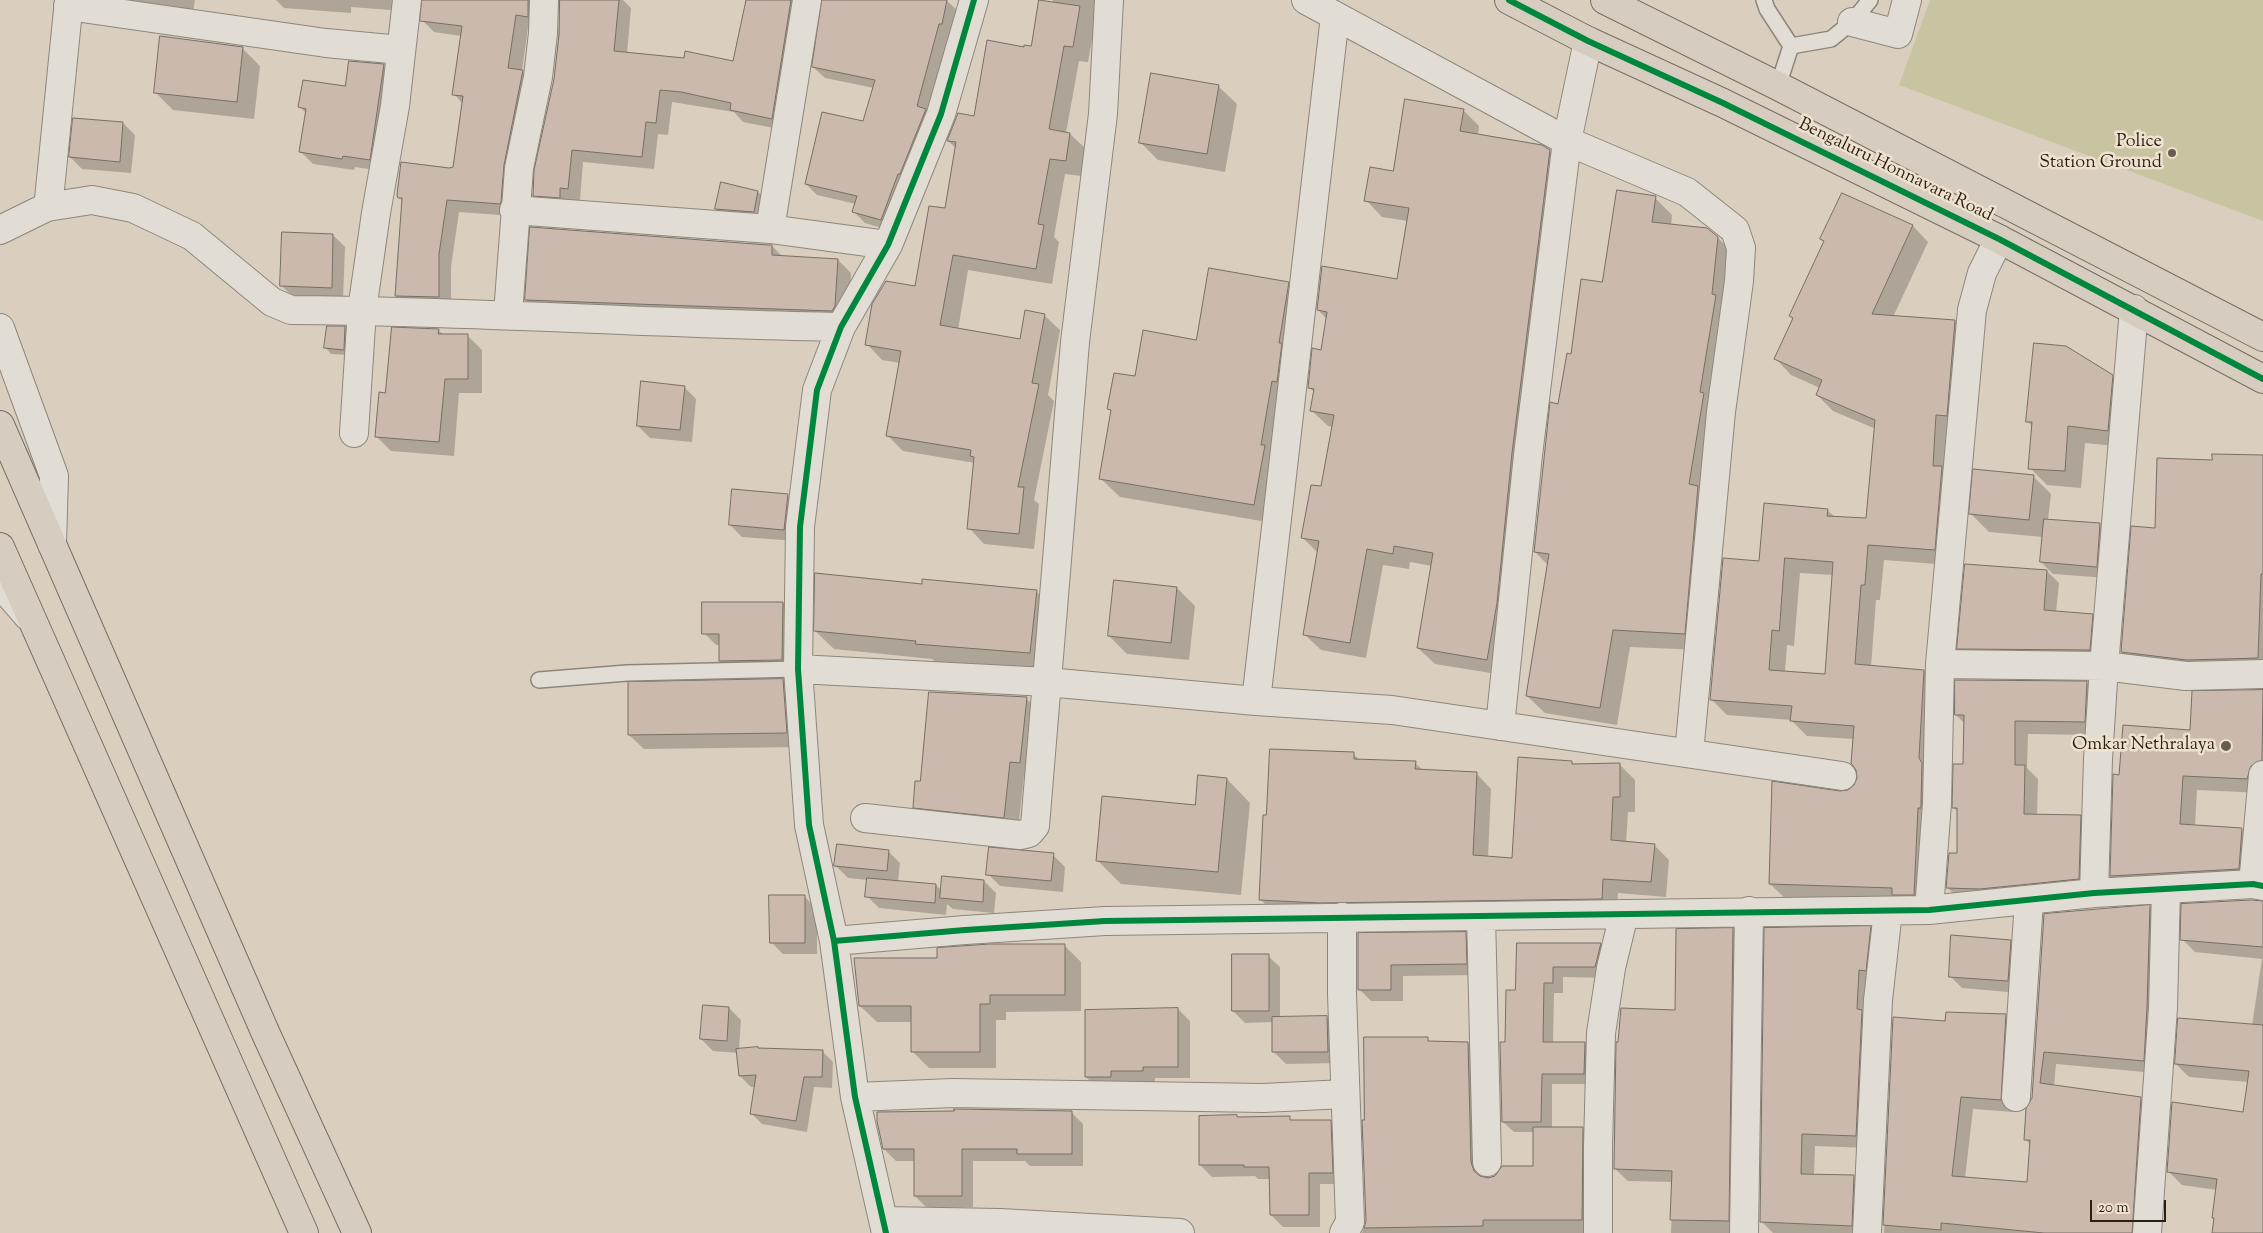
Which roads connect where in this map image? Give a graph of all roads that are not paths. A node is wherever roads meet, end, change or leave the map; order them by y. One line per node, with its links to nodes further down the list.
1 (407, 0): 17 (street)
2 (544, 0): 21 (street)
3 (807, 0): 22 (street)
4 (974, 0): 25 (street)
5 (1108, 0): 44 (street)
6 (1306, 0): 13 (street)
7 (1509, 0): 15 (main road, Bengaluru Honnavara Road)
8 (1605, 0): 18 (main road, Bengaluru Honnavara Road)
9 (1764, 0): 16 (lane)
10 (1870, 0): 14 (lane)
11 (1907, 0): 14 (street)
12 (69, 3): 17 (street); 20 (street)
13 (1335, 16): 19 (street); 45 (street)
14 (1852, 22): 16 (lane)
15 (1588, 41): 19 (street); 24 (main road, Bengaluru Honnavara Road)
16 (1791, 46): 18 (lane)
17 (401, 50): 27 (street)
18 (1778, 86): 31 (main road, Bengaluru Honnavara Road)
19 (1567, 140): 46 (street); 47 (street)
20 (47, 207): 23 (street); 27 (street)
21 (514, 210): 22 (street); 28 (street)
22 (770, 229): 25 (street)
23 (0, 230)
24 (1999, 238): 26 (main road, Bengaluru Honnavara Road); 39 (street)
25 (888, 246): 29 (street)
26 (2134, 309): 32 (main road, Bengaluru Honnavara Road); 40 (street)
27 (362, 310): 28 (street); 34 (street)
28 (508, 314): 29 (street)
29 (841, 327): 41 (street)
30 (0, 328): 35 (street)
31 (2263, 337)
32 (2263, 379)
33 (0, 425): 35 (main road)
34 (354, 433)
35 (52, 544): 68 (main road)
36 (0, 548): 38 (main road)
37 (0, 584): 38 (street)
38 (31, 619): 67 (main road)
39 (1940, 664): 40 (street); 55 (street)
40 (2104, 666): 42 (street); 53 (street)
41 (798, 670): 43 (lane); 44 (street); 61 (street)
42 (2263, 674)
43 (539, 680)
44 (1047, 682): 45 (street); 50 (street)
45 (1256, 701): 46 (street)
46 (1500, 726): 47 (street)
47 (1689, 753): 49 (street)
48 (2263, 774): 51 (street)
49 (1842, 776)
50 (865, 818)
51 (2258, 885): 52 (street)
52 (2166, 889): 53 (street); 74 (street)
53 (2094, 892): 54 (street)
54 (2029, 901): 55 (street); 64 (street)
55 (1929, 910): 57 (street)
56 (1749, 911): 57 (street); 58 (street); 72 (street)
57 (1888, 911): 73 (street)
58 (1624, 914): 59 (street); 71 (street)
59 (1481, 916): 60 (street); 65 (street)
60 (1342, 918): 61 (street); 62 (street)
61 (834, 941): 63 (street)
62 (1345, 1094): 63 (street); 70 (street)
63 (856, 1097): 66 (street)
64 (2016, 1097)
65 (1487, 1162)
66 (885, 1227): 69 (street)
67 (304, 1233)
68 (357, 1233)
69 (1180, 1233)
70 (1344, 1233)
71 (1598, 1233)
72 (1744, 1233)
73 (1867, 1233)
74 (2147, 1233)

